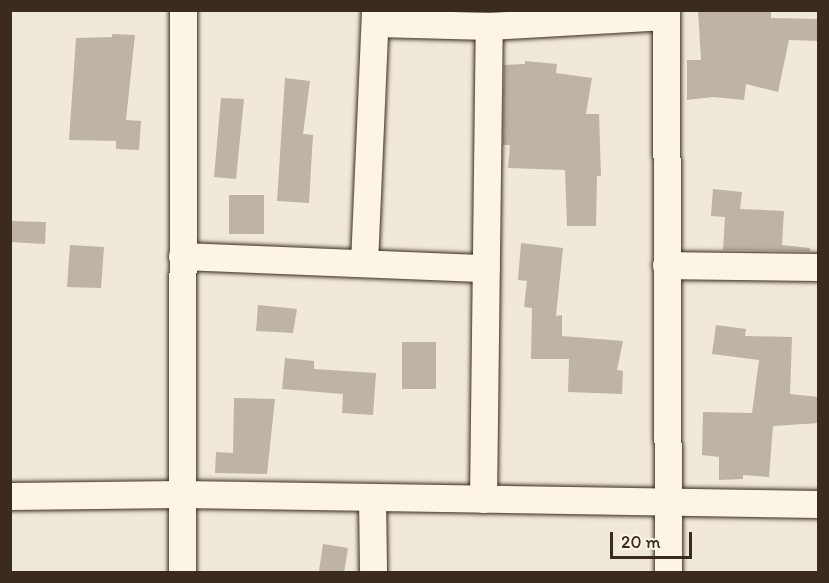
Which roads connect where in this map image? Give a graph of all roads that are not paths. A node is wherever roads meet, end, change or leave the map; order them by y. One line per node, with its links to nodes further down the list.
1 (183, 10): 5 (street)
2 (666, 13): 4 (street); 7 (street)
3 (375, 16): 4 (street); 6 (street)
4 (489, 26): 9 (street)
5 (183, 256): 6 (street); 10 (street)
6 (364, 263): 9 (street)
7 (666, 265): 8 (street); 14 (street)
8 (819, 267)
9 (486, 268): 13 (street)
10 (182, 494): 11 (street); 12 (street); 16 (street)
11 (10, 496)
12 (372, 497): 13 (street); 17 (street)
13 (483, 499): 14 (street)
14 (667, 502): 15 (street); 18 (street)
15 (819, 504)
16 (182, 573)
17 (373, 573)
18 (668, 573)

